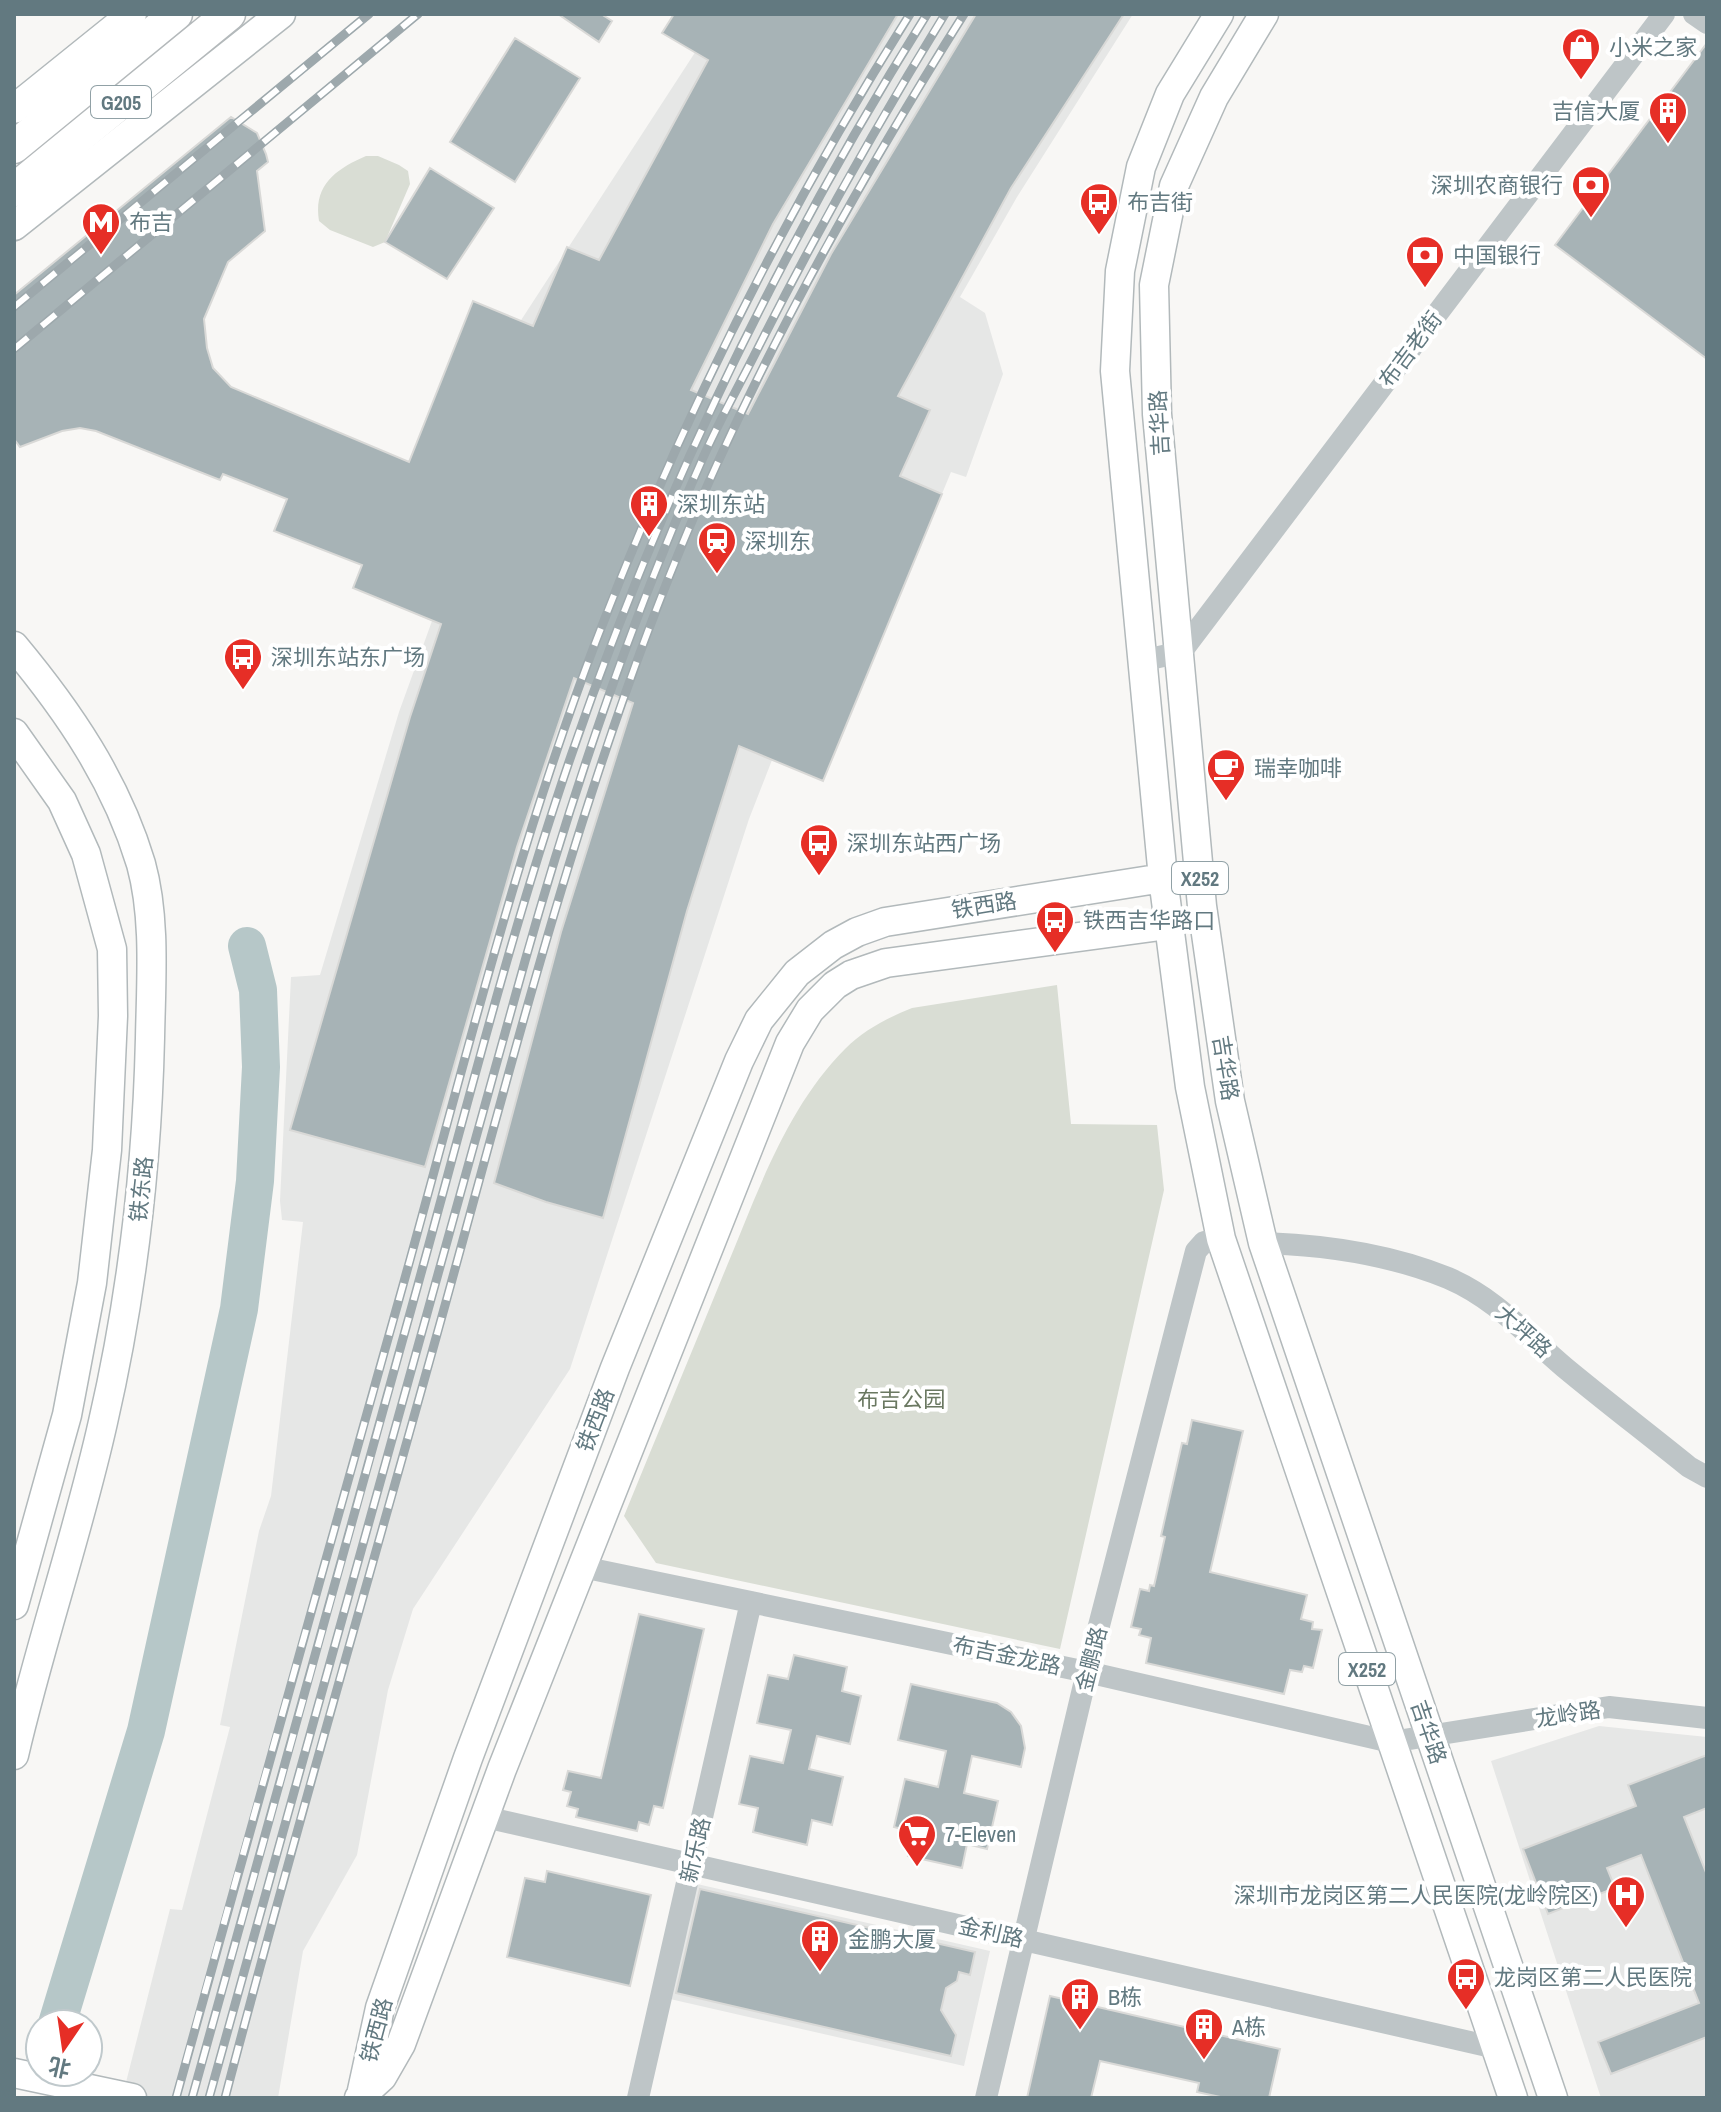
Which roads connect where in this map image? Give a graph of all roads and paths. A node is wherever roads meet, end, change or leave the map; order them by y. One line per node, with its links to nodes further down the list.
1 (132, 14): 11 (main road)
2 (176, 14): 12 (highway, G205)
3 (212, 14): 13 (main road)
4 (229, 14): 14 (highway, G205)
5 (281, 14): 15 (main road)
6 (1219, 14): 18 (main road, 吉华路 / X252)
7 (1264, 14): 17 (main road, 吉华路 / X252)
8 (1664, 14): 17 (street, 布吉老街)
9 (1694, 14): 10 (street)
10 (1707, 23)
11 (14, 109)
12 (14, 147)
13 (14, 174)
14 (14, 190)
15 (14, 226)
16 (14, 646): 33 (main road, 铁东路)
17 (1181, 652): 18 (street); 23 (main road, 吉华路 / X252)
18 (1141, 661): 20 (main road, 吉华路 / X252)
19 (14, 733): 26 (main road, 铁东路)
20 (1163, 878): 21 (main road, 吉华路 / X252); 34 (main road, 铁西路)
21 (1168, 925): 22 (main road, 吉华路 / X252); 25 (main road, 铁西路)
22 (1221, 1239): 29 (street, 金鹏路); 32 (main road, 吉华路 / X252)
23 (1263, 1243): 24 (street, 大坪路); 31 (main road, 吉华路 / X252)
24 (1707, 1477)
25 (582, 1567): 27 (street, 布吉金龙路); 35 (main road, 铁西路)
26 (18, 1576): 28 (main road, 铁东路)
27 (751, 1602): 29 (street, 布吉金龙路); 37 (street, 新乐路)
28 (14, 1605)
29 (1087, 1672): 32 (street, 布吉金龙路); 38 (street, 金鹏路)
30 (1707, 1718): 31 (street, 龙岭路)
31 (1430, 1736): 32 (street, 布吉金龙路); 46 (main road, 吉华路 / X252)
32 (1391, 1742): 39 (main road, 吉华路 / X252)
33 (14, 1755)
34 (468, 1758): 35 (main road); 41 (main road, 铁西路)
35 (502, 1769): 36 (main road, 铁西路)
36 (485, 1817): 37 (street, 金利路); 41 (main road, 铁西路)
37 (692, 1864): 38 (street, 金利路); 43 (street, 新乐路)
38 (1024, 1940): 39 (street, 金利路); 44 (street, 金鹏路)
39 (1496, 2048): 45 (main road, 吉华路 / X252)
40 (14, 2073): 42 (main road)
41 (360, 2096)
42 (132, 2098)
43 (638, 2098)
44 (986, 2098)
45 (1513, 2098)
46 (1553, 2098)

